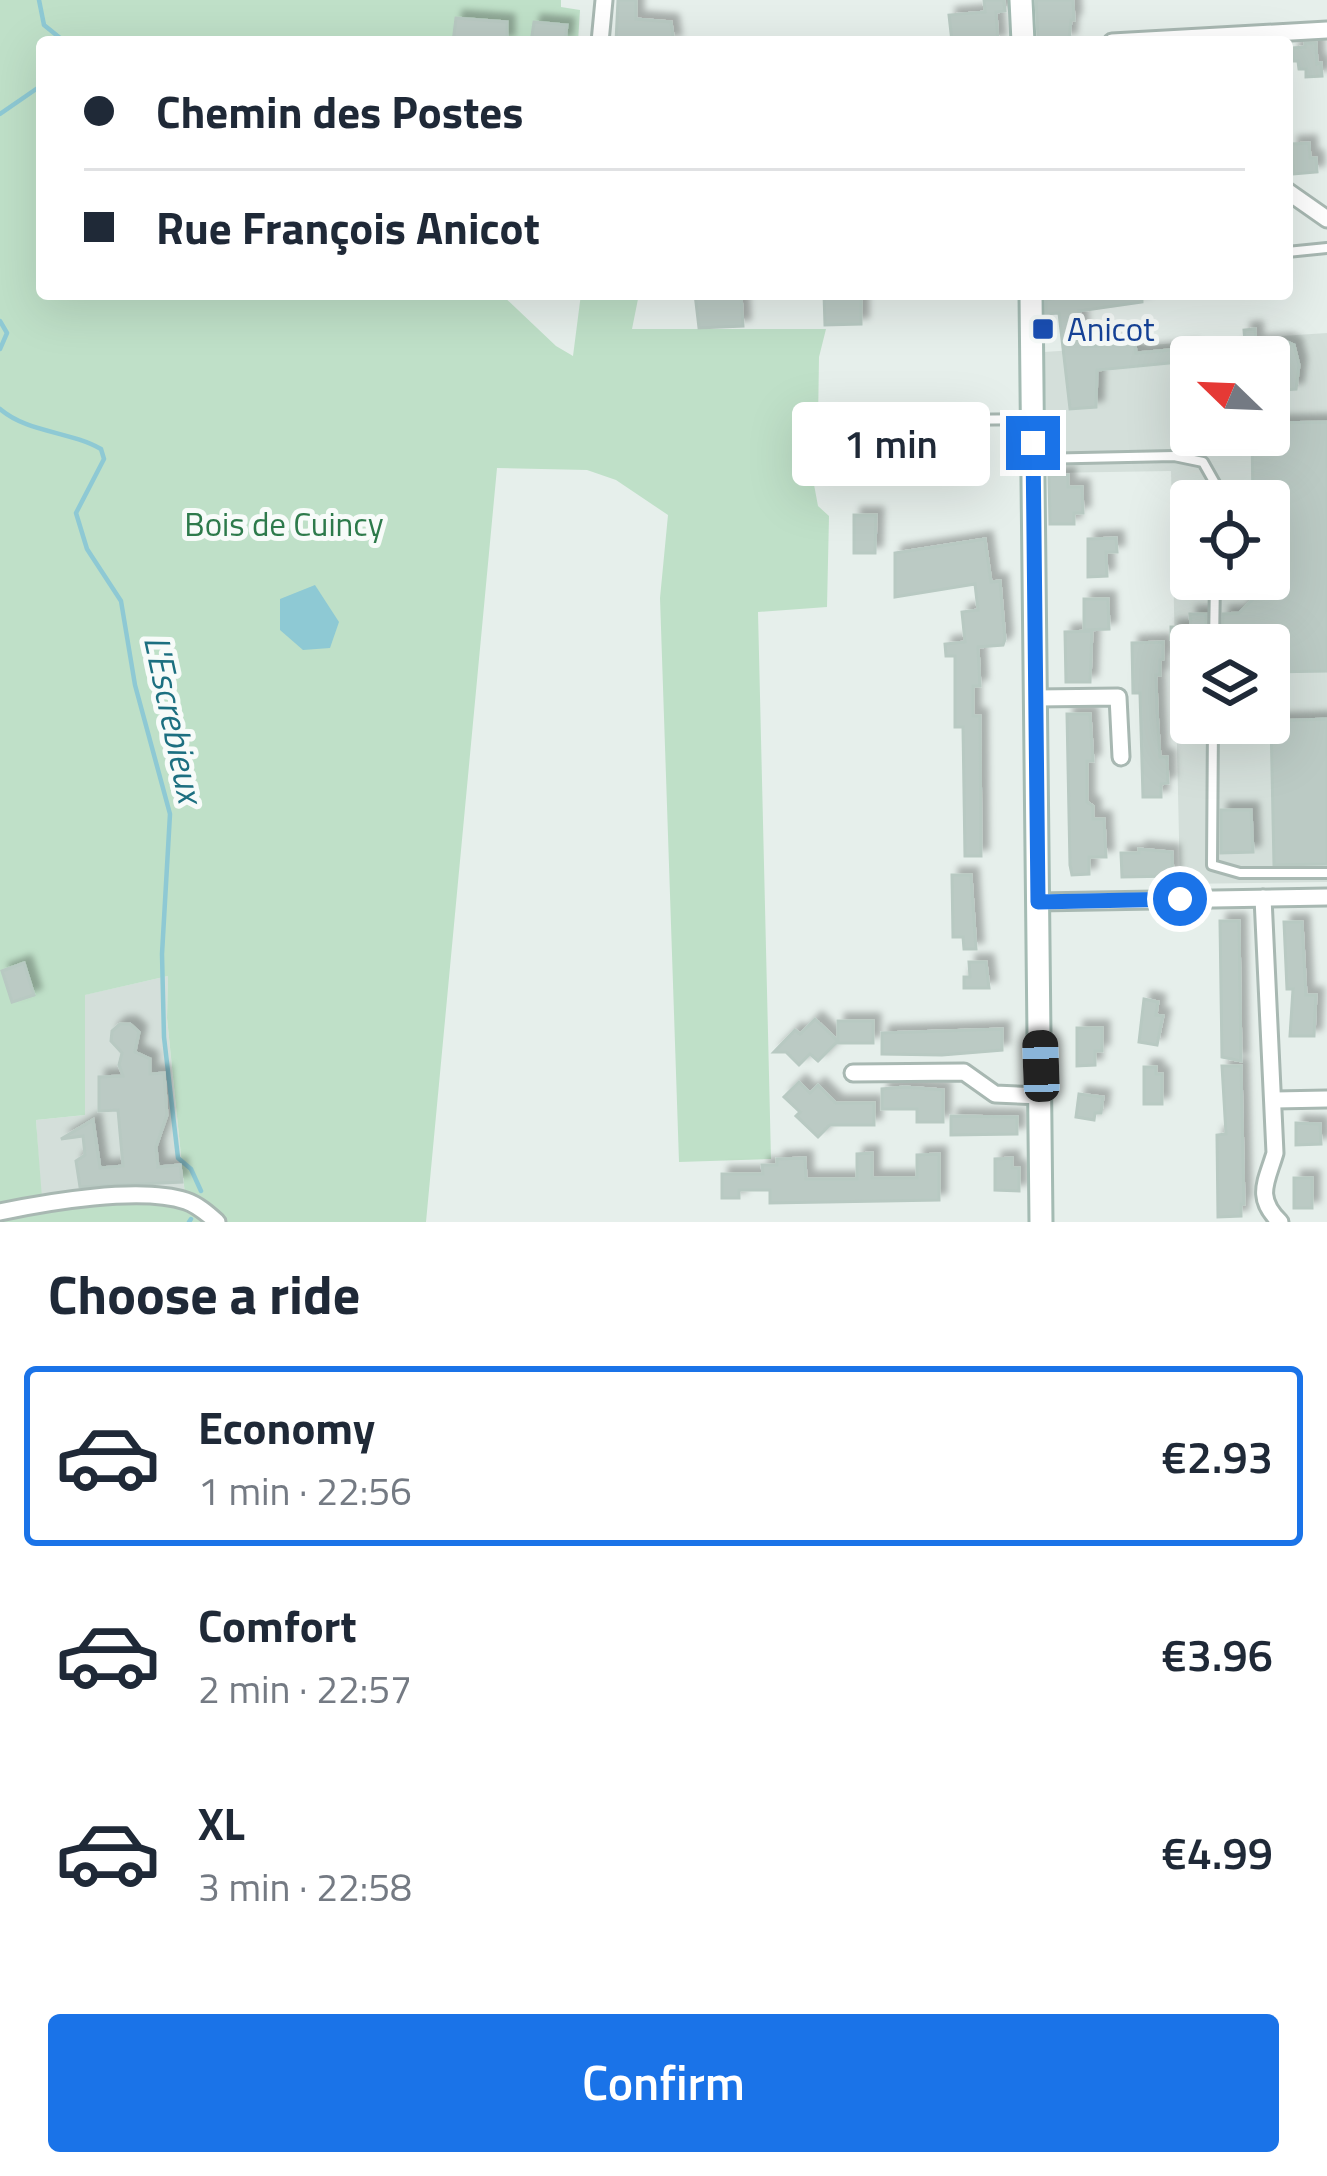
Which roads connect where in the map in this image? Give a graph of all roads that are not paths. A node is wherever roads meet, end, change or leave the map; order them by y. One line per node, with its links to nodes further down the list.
1 (604, 0): 4 (street)
2 (1021, 0): 5 (street)
3 (1327, 30): 6 (street)
4 (601, 36)
5 (1024, 36)
6 (1220, 36)
7 (1293, 195): 8 (street)
8 (1327, 219)
9 (1327, 248): 10 (lane)
10 (1293, 251)
11 (1031, 300): 12 (street)
12 (1033, 419): 13 (lane); 14 (street)
13 (848, 421)
14 (1034, 459): 15 (lane); 16 (street)
15 (1214, 480)
16 (1037, 698): 18 (street); 22 (street)
17 (1213, 744): 19 (lane)
18 (1121, 757)
19 (1327, 873)
20 (1327, 897): 21 (street)
21 (1263, 898): 22 (street); 26 (street)
22 (1038, 902): 24 (street)
23 (853, 1073): 24 (street)
24 (1042, 1096): 29 (street)
25 (1327, 1099): 26 (street)
26 (1275, 1100): 30 (street)
27 (0, 1212): 28 (street)
28 (217, 1222)
29 (1041, 1222)
30 (1280, 1222)

